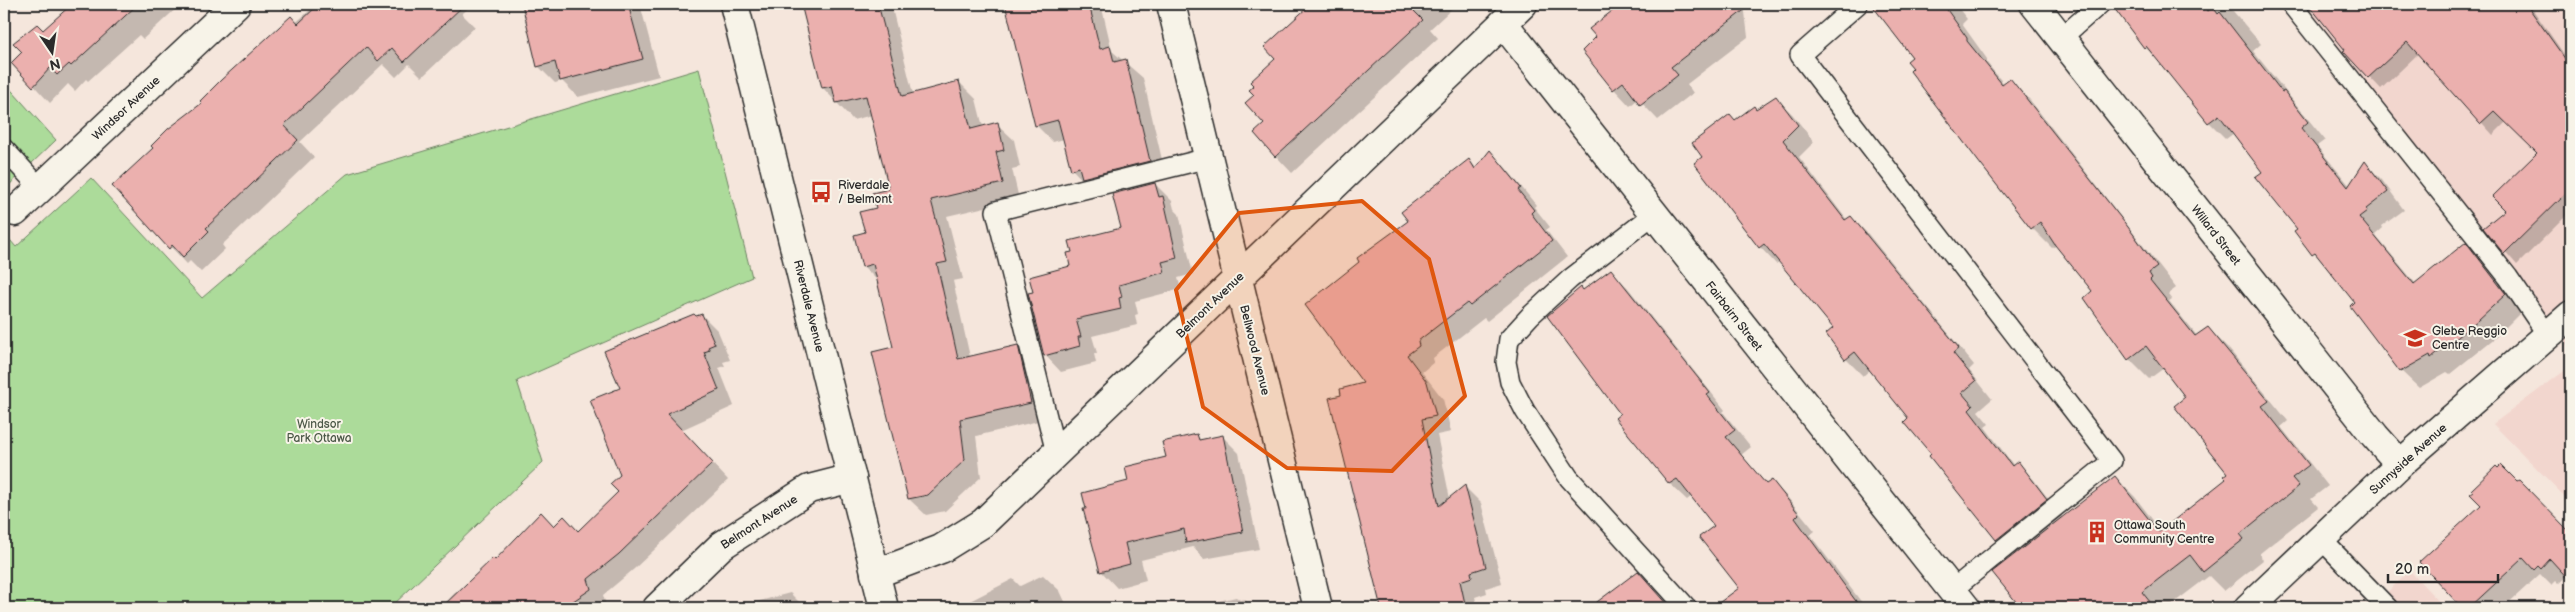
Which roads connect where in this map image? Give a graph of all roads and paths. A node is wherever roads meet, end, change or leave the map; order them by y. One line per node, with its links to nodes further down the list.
1 (236, 4): 13 (street, Windsor Avenue)
2 (734, 4): 21 (street, Riverdale Avenue)
3 (1171, 4): 12 (street, Bellwood Avenue)
4 (1523, 4): 9 (street, Belmont Avenue)
5 (1858, 4): 24 (lane)
6 (2034, 4): 10 (street, Willard Street)
7 (2100, 4): 10 (lane)
8 (2291, 4): 18 (lane)
9 (1503, 23): 15 (street, Fairbairn Street); 16 (street, Belmont Avenue)
10 (2060, 39): 20 (street, Willard Street)
11 (4, 148): 13 (lane)
12 (1208, 158): 16 (street, Bellwood Avenue); 19 (lane)
13 (40, 188): 14 (street, Windsor Avenue)
14 (15, 212)
15 (1653, 215): 24 (street, Fairbairn Street); 28 (lane)
16 (1238, 279): 19 (street, Belmont Avenue); 27 (street, Bellwood Avenue)
17 (2571, 316): 18 (street, Sunnyside Avenue)
18 (2548, 336): 20 (street, Sunnyside Avenue)
19 (1056, 452): 23 (street, Belmont Avenue)
20 (2400, 464): 22 (street, Sunnyside Avenue)
21 (852, 478): 23 (street, Riverdale Avenue); 25 (street, Belmont Avenue)
22 (2322, 539): 29 (street, Sunnyside Avenue); 30 (lane)
23 (875, 574): 26 (street, Riverdale Avenue)
24 (1959, 599)
25 (657, 608)
26 (884, 608)
27 (1318, 608)
28 (1687, 608)
29 (2248, 608)
30 (2388, 608)

